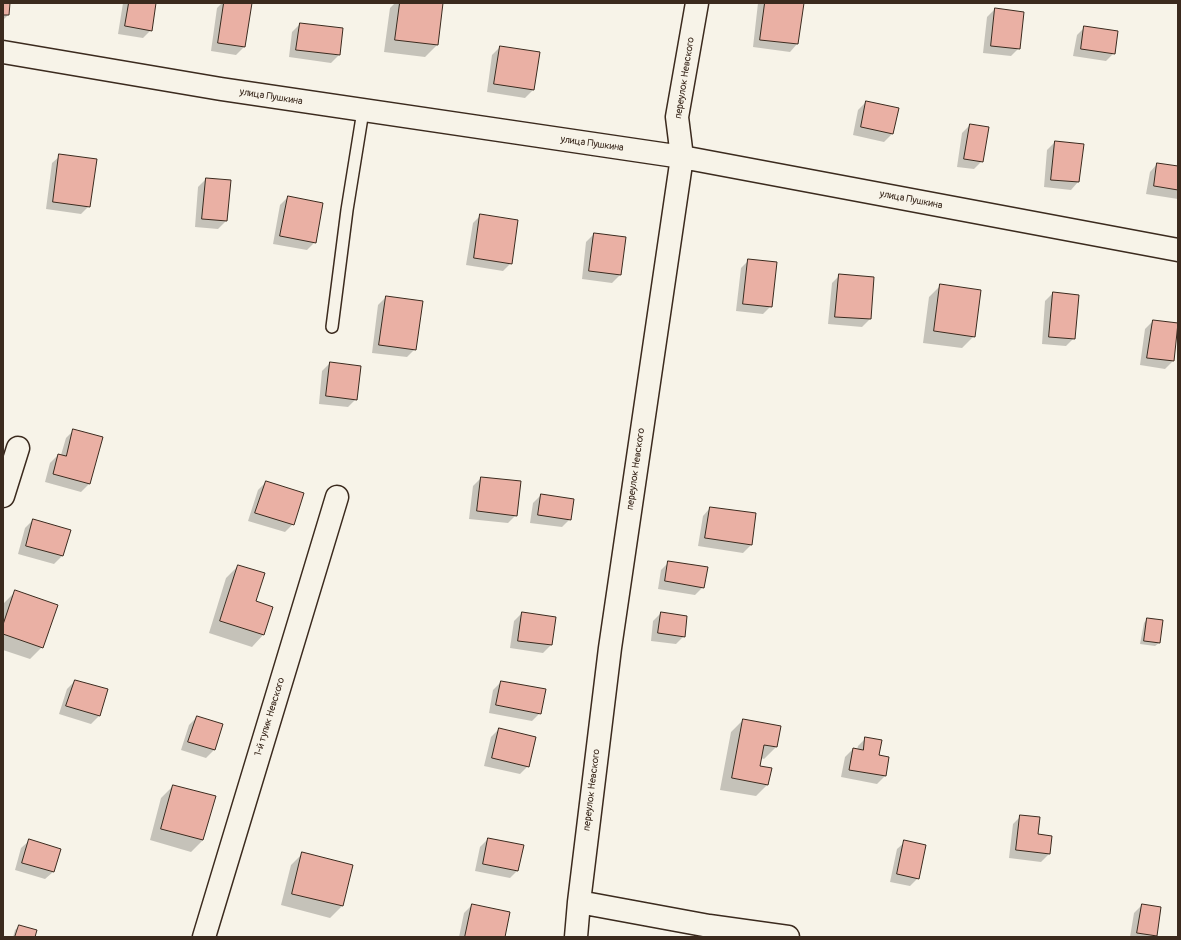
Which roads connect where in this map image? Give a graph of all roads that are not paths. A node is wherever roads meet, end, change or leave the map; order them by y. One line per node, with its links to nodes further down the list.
1 (697, 3): 4 (street, переулок Невского)
2 (3, 52): 3 (street, улица Пушкина)
3 (363, 111): 4 (street, улица Пушкина); 6 (lane)
4 (682, 158): 5 (street, улица Пушкина); 10 (street, переулок Невского)
5 (1178, 250)
6 (332, 327)
7 (18, 448): 8 (street)
8 (3, 496)
9 (337, 497): 11 (street, 1-й тупик Невского)
10 (579, 902): 12 (street, переулок Невского); 13 (street)
11 (204, 937)
12 (576, 937)
13 (788, 937)

